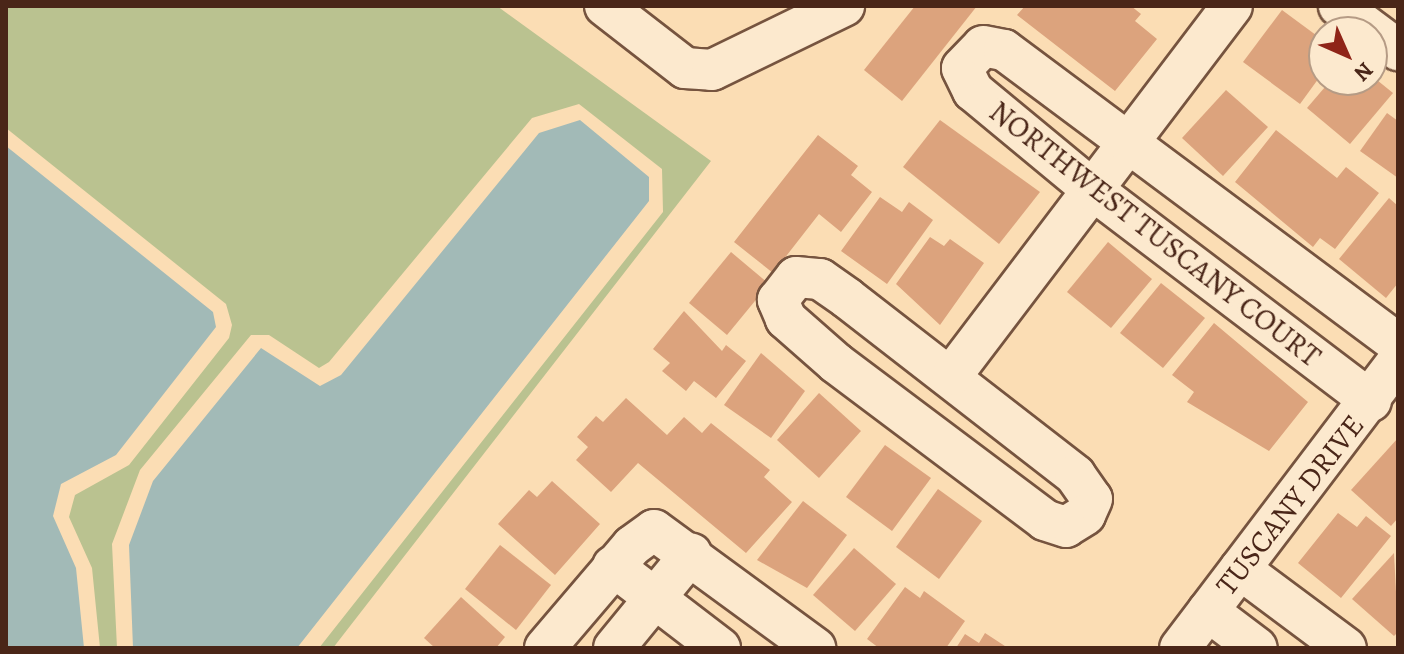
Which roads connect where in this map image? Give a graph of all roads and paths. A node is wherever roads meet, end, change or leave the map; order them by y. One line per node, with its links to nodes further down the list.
1 (844, 6): 4 (street)
2 (1232, 6): 6 (street)
3 (1339, 6): 5 (street)
4 (619, 9)
5 (1398, 50)
6 (1131, 144): 7 (street); 7 (street, NORTHWEST TUSCANY COURT); 8 (street, NORTHWEST TUSCANY COURT)
7 (1094, 191): 8 (street, NORTHWEST TUSCANY COURT); 9 (street)
8 (1390, 374): 12 (street, TUSCANY DRIVE)
9 (952, 375): 9 (street)
10 (691, 554): 11 (street); 13 (street); 18 (street)
11 (613, 566): 13 (street); 15 (street)
12 (1240, 569): 14 (street, TUSCANY DRIVE); 21 (street)
13 (654, 599): 16 (street); 17 (street)
14 (1208, 611): 19 (street, TUSCANY DRIVE); 20 (street)
15 (545, 648)
16 (614, 648)
17 (720, 648)
18 (815, 648)
19 (1180, 648)
20 (1257, 648)
21 (1346, 648)

